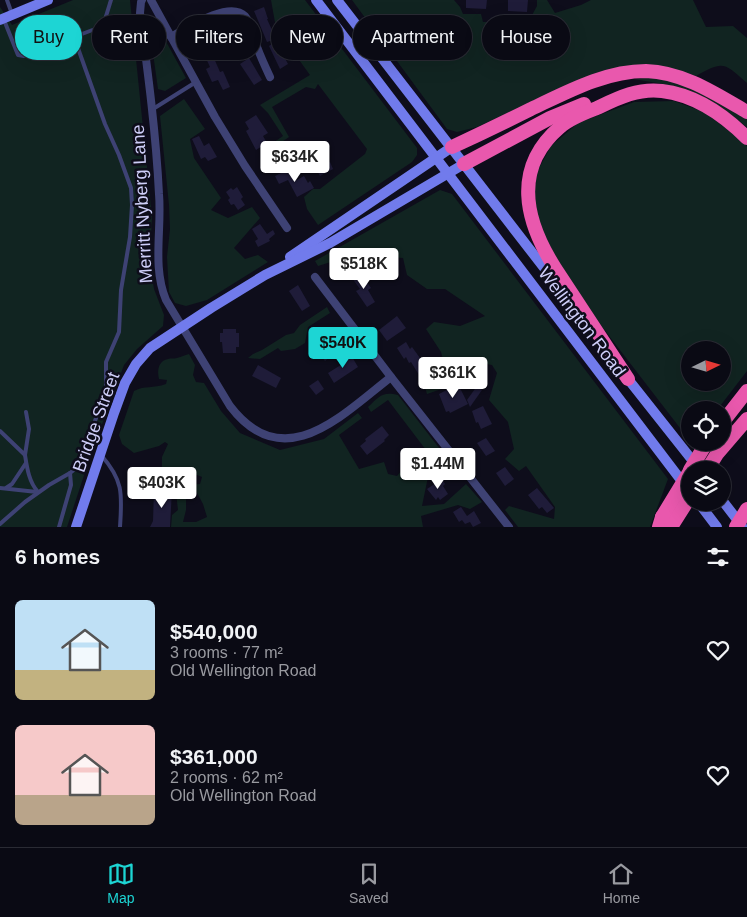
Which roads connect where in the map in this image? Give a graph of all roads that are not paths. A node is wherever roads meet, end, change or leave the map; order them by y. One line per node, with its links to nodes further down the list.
1 (7, 0): 8 (lane)
2 (48, 0): 8 (main road)
3 (111, 0): 9 (lane)
4 (151, 0): 10 (street)
5 (316, 0): 20 (main road)
6 (141, 1): 16 (street, Merritt Nyberg Lane)
7 (340, 2): 19 (main road)
8 (5, 17): 11 (lane)
9 (82, 34)
10 (171, 37): 13 (street); 14 (street)
11 (15, 46)
12 (82, 59): 39 (lane)
13 (270, 77)
14 (196, 82): 16 (lane); 23 (street)
15 (629, 93): 18 (highway); 21 (highway); 28 (highway)
16 (152, 109): 26 (street, Merritt Nyberg Lane)
17 (747, 112): 19 (highway)
18 (747, 138)
19 (452, 147): 20 (main road, Bridge Street); 21 (main road)
20 (436, 157): 22 (main road); 24 (main road, Bridge Street)
21 (464, 164): 22 (main road, Bridge Street); 28 (main road, Wellington Road)
22 (448, 173): 24 (main road, Bridge Street); 40 (main road, Wellington Road)
23 (287, 228)
24 (265, 275): 26 (main road, Bridge Street)
25 (315, 277): 27 (street)
26 (182, 328): 27 (street, Merritt Nyberg Lane); 34 (main road, Bridge Street)
27 (391, 377): 54 (street)
28 (628, 379): 36 (main road, Wellington Road)
29 (747, 392): 31 (highway)
30 (26, 412): 35 (lane)
31 (731, 412)
32 (747, 419): 37 (highway)
33 (0, 431): 35 (lane)
34 (100, 454): 52 (main road, Bridge Street); 53 (lane)
35 (25, 455): 38 (lane)
36 (693, 461)
37 (713, 461)
38 (26, 462): 42 (lane); 44 (lane)
39 (70, 473): 44 (lane); 51 (lane)
40 (681, 480)
41 (0, 488): 42 (lane)
42 (6, 488): 44 (lane)
43 (681, 490): 50 (highway, bridge)
44 (38, 492): 49 (lane)
45 (681, 507): 50 (highway)
46 (747, 509): 56 (highway, bridge)
47 (705, 511): 55 (main road)
48 (730, 511): 57 (main road)
49 (0, 524)
50 (666, 524)
51 (59, 527)
52 (76, 527)
53 (120, 527)
54 (509, 527)
55 (717, 527)
56 (736, 527)
57 (742, 527)

